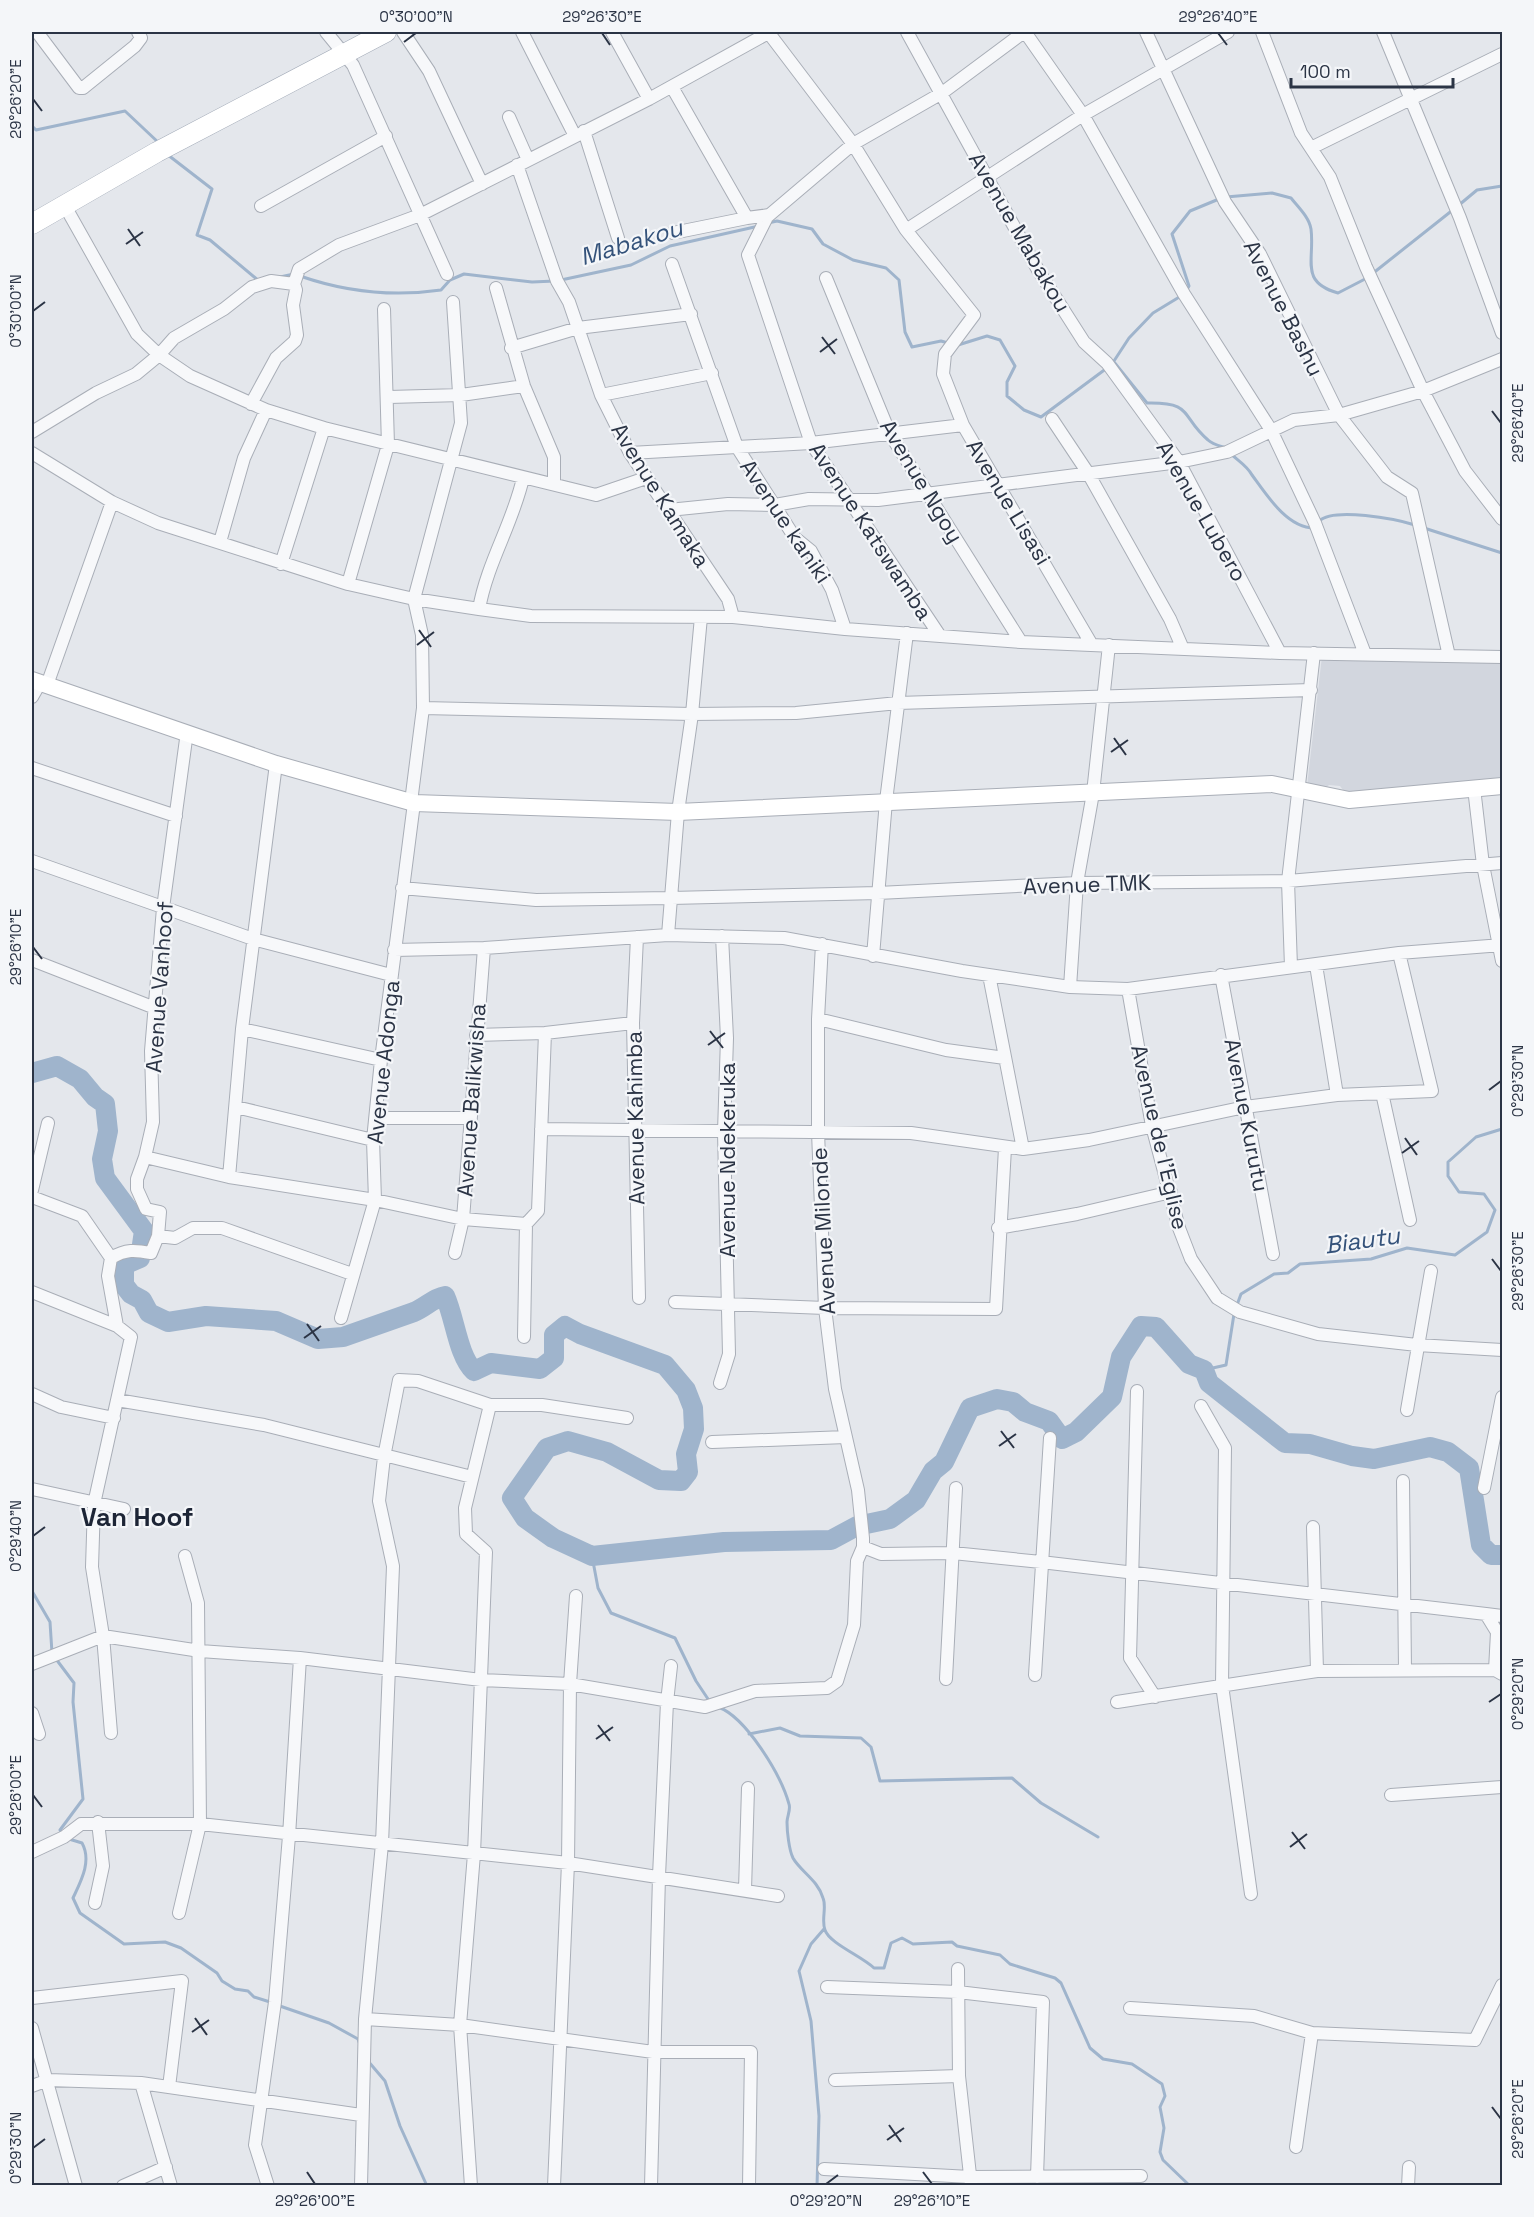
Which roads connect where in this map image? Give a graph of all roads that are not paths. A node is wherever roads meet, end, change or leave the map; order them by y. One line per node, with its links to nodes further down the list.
1 (37, 32): 2 (street)
2 (138, 32)
3 (326, 32): 15 (street)
4 (386, 32): 15 (main road)
5 (403, 32): 30 (street)
6 (522, 32): 24 (street)
7 (612, 32): 20 (street)
8 (769, 32): 18 (street); 26 (street)
9 (906, 32): 19 (street, Avenue Mabakou)
10 (1024, 32): 19 (street); 22 (street)
11 (1146, 32): 17 (street, Avenue Bashu)
12 (1228, 32): 17 (street)
13 (1262, 32): 27 (street)
14 (1383, 32): 21 (street)
15 (345, 54): 25 (street); 31 (main road)
16 (1503, 54): 21 (street)
17 (1163, 68): 22 (street); 62 (street, Avenue Bashu)
18 (672, 87): 20 (street); 35 (street)
19 (942, 93): 26 (street); 29 (street, Avenue Mabakou)
20 (649, 99): 24 (street)
21 (1410, 99): 27 (street); 49 (street)
22 (1083, 115): 29 (street); 66 (street)
23 (509, 117): 28 (street, Avenue Kamaka)
24 (579, 134): 28 (street); 39 (street)
25 (386, 136): 32 (street); 33 (street)
26 (853, 144): 34 (street); 37 (street)
27 (1313, 147): 56 (street)
28 (523, 163): 30 (street); 48 (street, Avenue Kamaka)
29 (988, 179): 37 (street); 54 (street, Avenue Mabakou)
30 (482, 184): 33 (street)
31 (65, 206): 36 (main road); 51 (street)
32 (261, 206)
33 (420, 215): 41 (street); 42 (street)
34 (768, 216): 35 (street); 69 (street, Avenue Katswamba)
35 (747, 219): 38 (street)
36 (32, 224)
37 (906, 230): 64 (street, Avenue Lisasi)
38 (674, 232)
39 (618, 238)
40 (672, 264): 47 (street, Avenue kaniki)
41 (447, 274)
42 (296, 278): 51 (street); 60 (street)
43 (826, 278): 68 (street, Avenue Ngoy)
44 (496, 288): 50 (street)
45 (453, 302): 58 (street)
46 (384, 309): 59 (street)
47 (691, 314): 48 (street); 53 (street, Avenue kaniki)
48 (578, 328): 50 (street); 57 (street, Avenue Kamaka)
49 (1503, 333)
50 (511, 348): 55 (street)
51 (159, 356): 60 (street); 67 (street)
52 (1503, 359): 56 (street)
53 (712, 373): 57 (street); 71 (street, Avenue kaniki)
54 (1115, 374): 75 (street, Avenue Lubero)
55 (524, 386): 58 (street); 79 (street)
56 (1423, 391): 62 (street); 86 (street)
57 (601, 394): 72 (street, Avenue Kamaka)
58 (461, 395): 59 (street); 74 (street)
59 (389, 397): 70 (street)
60 (250, 404): 61 (street)
61 (266, 410): 65 (street); 87 (street)
62 (1339, 415): 66 (street); 104 (street, Avenue Bashu)
63 (1052, 419): 76 (street)
64 (963, 425): 68 (street); 80 (street, Avenue Lisasi)
65 (324, 428): 70 (street); 88 (street)
66 (1271, 430): 75 (street); 103 (street)
67 (32, 432)
68 (890, 434): 69 (street); 81 (street, Avenue Ngoy)
69 (811, 443): 71 (street); 82 (street, Avenue Katswamba)
70 (388, 445): 74 (street); 89 (street)
71 (737, 447): 72 (street); 84 (street, Avenue kaniki)
72 (630, 453): 78 (street, Avenue Kamaka)
73 (32, 457): 83 (street)
74 (453, 460): 77 (street); 90 (street)
75 (1179, 462): 76 (street); 101 (street, Avenue Lubero)
76 (1088, 473): 80 (street); 100 (street)
77 (523, 478): 79 (street); 91 (street)
78 (646, 478): 79 (street); 85 (street, Avenue Kamaka)
79 (554, 483)
80 (999, 484): 81 (street); 98 (street, Avenue Lisasi)
81 (926, 494): 82 (street); 97 (street, Avenue Ngoy)
82 (849, 498): 84 (street); 96 (street, Avenue Katswamba)
83 (112, 502): 87 (street); 106 (street)
84 (775, 505): 85 (street); 94 (street, Avenue kaniki)
85 (669, 510): 93 (street, Avenue Kamaka)
86 (1503, 519)
87 (220, 542): 88 (street)
88 (281, 564): 89 (street)
89 (348, 584): 90 (street)
90 (414, 599): 91 (street); 110 (street, Avenue Adonga)
91 (479, 609): 92 (street)
92 (700, 617): 93 (street); 111 (street)
93 (733, 617): 94 (street)
94 (845, 629): 95 (street)
95 (907, 633): 96 (street); 109 (street, Avenue Katswamba)
96 (940, 636): 97 (street)
97 (1021, 642): 98 (street)
98 (1092, 645): 99 (street)
99 (1109, 645): 100 (street); 108 (street)
100 (1183, 650): 101 (street)
101 (1280, 653): 102 (street)
102 (1314, 653): 103 (street); 107 (street)
103 (1365, 654): 104 (street)
104 (1449, 656): 105 (street)
105 (1503, 657)
106 (37, 686): 112 (street)
107 (1311, 690): 108 (street); 117 (street)
108 (1102, 698): 109 (street); 118 (street)
109 (898, 703): 111 (street); 119 (street, Avenue Katswamba)
110 (423, 708): 111 (street); 120 (street, Avenue Adonga)
111 (692, 714): 121 (street)
112 (187, 732): 113 (street); 122 (street, Avenue Vanhoof)
113 (276, 764): 120 (street); 135 (street)
114 (32, 768): 122 (street)
115 (1503, 786): 116 (street)
116 (1474, 788): 117 (street); 125 (street)
117 (1299, 790): 118 (street); 126 (street)
118 (1093, 793): 119 (street); 127 (street)
119 (886, 801): 121 (street); 129 (street)
120 (412, 803): 121 (street); 128 (street, Avenue Adonga)
121 (678, 812): 130 (street)
122 (176, 816): 131 (street, Avenue Vanhoof)
123 (32, 861): 131 (street)
124 (1503, 863): 125 (street, Avenue TMK)
125 (1483, 865): 126 (street, Avenue TMK); 137 (street)
126 (1287, 881): 127 (street, Avenue TMK); 145 (street)
127 (1077, 883): 129 (street, Avenue TMK); 149 (street)
128 (402, 888): 130 (street, Avenue TMK); 139 (street, Avenue Adonga)
129 (878, 893): 130 (street, Avenue TMK); 141 (street)
130 (671, 898): 132 (street)
131 (164, 908): 135 (street); 151 (street, Avenue Vanhoof)
132 (668, 935): 133 (street); 134 (street)
133 (722, 936): 136 (street); 169 (street, Avenue Ndekeruka)
134 (638, 937): 138 (street); 153 (street, Avenue Kahimba)
135 (253, 939): 146 (street); 154 (street)
136 (822, 944): 141 (street); 152 (street, Avenue Milonde)
137 (1501, 945): 140 (street); 143 (street)
138 (484, 948): 139 (street); 156 (street, Avenue Balikwisha)
139 (394, 950): 146 (street, Avenue Adonga)
140 (1399, 953): 144 (street); 159 (street)
141 (873, 956): 147 (street)
142 (32, 960): 151 (street)
143 (1503, 961)
144 (1316, 964): 145 (street); 160 (street)
145 (1290, 967): 148 (street)
146 (391, 975): 158 (street, Avenue Adonga)
147 (989, 975): 149 (street); 157 (street)
148 (1221, 975): 150 (street); 162 (street, Avenue Kurutu)
149 (1070, 987): 150 (street)
150 (1128, 988): 166 (street, Avenue de l'Eglise)
151 (155, 1008): 174 (street, Avenue Vanhoof)
152 (818, 1019): 157 (street); 170 (street, Avenue Milonde)
153 (633, 1023): 155 (street); 168 (street, Avenue Kahimba)
154 (242, 1029): 158 (street); 161 (street)
155 (544, 1033): 156 (street); 167 (street)
156 (476, 1035): 164 (street, Avenue Balikwisha)
157 (1005, 1058): 173 (street)
158 (381, 1060): 163 (street, Avenue Adonga)
159 (1382, 1093): 160 (street); 181 (street)
160 (1337, 1095): 162 (street)
161 (236, 1107): 171 (street); 175 (street)
162 (1245, 1107): 166 (street); 186 (street, Avenue Kurutu)
163 (376, 1118): 164 (street); 171 (street, Avenue Adonga)
164 (468, 1118): 180 (street, Avenue Balikwisha)
165 (48, 1123): 176 (street)
166 (1152, 1125): 173 (street); 177 (street, Avenue de l'Eglise)
167 (541, 1129): 168 (street); 182 (street)
168 (635, 1130): 169 (street); 191 (street, Avenue Kahimba)
169 (724, 1132): 170 (street); 193 (street, Avenue Ndekeruka)
170 (818, 1132): 172 (street); 194 (street, Avenue Milonde)
171 (373, 1140): 179 (street, Avenue Adonga)
172 (1005, 1148): 173 (street); 183 (street)
173 (1023, 1149)
174 (145, 1157): 175 (street); 184 (street, Avenue Vanhoof)
175 (229, 1177): 179 (street)
176 (32, 1190)
177 (1171, 1192): 183 (street); 198 (street, Avenue de l'Eglise)
178 (32, 1197): 187 (street)
179 (375, 1200): 180 (street); 189 (street, Avenue Adonga)
180 (463, 1219): 182 (street); 185 (street, Avenue Balikwisha)
181 (1410, 1220)
182 (526, 1224): 197 (street)
183 (998, 1228): 194 (street)
184 (158, 1236): 187 (street); 189 (street)
185 (455, 1253)
186 (1273, 1254)
187 (111, 1258): 196 (street)
188 (1431, 1271): 198 (street)
189 (352, 1274): 195 (street, Avenue Adonga)
190 (32, 1292): 196 (street)
191 (639, 1298)
192 (675, 1302): 193 (street)
193 (727, 1303): 194 (street); 200 (street, Avenue Ndekeruka)
194 (825, 1308): 210 (street, Avenue Milonde)
195 (341, 1318)
196 (117, 1326): 204 (street)
197 (524, 1337)
198 (1417, 1345): 199 (street); 207 (street)
199 (1503, 1350)
200 (720, 1383)
201 (1137, 1391): 226 (street)
202 (32, 1394): 208 (street)
203 (1503, 1397): 217 (street)
204 (117, 1400): 208 (street); 213 (street)
205 (490, 1405): 209 (street); 213 (street); 214 (street)
206 (1201, 1406): 227 (street)
207 (1407, 1410)
208 (114, 1418): 219 (street)
209 (627, 1418)
210 (846, 1437): 212 (street); 222 (street, Avenue Milonde)
211 (1050, 1438): 225 (street)
212 (712, 1442)
213 (384, 1456): 214 (street); 238 (street)
214 (472, 1477): 244 (street)
215 (1403, 1481): 230 (street)
216 (956, 1488): 223 (street)
217 (1484, 1488)
218 (32, 1489): 219 (street)
219 (94, 1504): 220 (street); 233 (street)
220 (124, 1509)
221 (1313, 1527): 228 (street)
222 (863, 1543): 223 (street); 248 (street, Avenue Milonde)
223 (953, 1553): 225 (street); 243 (street)
224 (185, 1556): 234 (street)
225 (1041, 1562): 226 (street); 242 (street)
226 (1131, 1571): 227 (street); 247 (street)
227 (1223, 1582): 228 (street); 246 (street)
228 (1316, 1595): 230 (street); 240 (street)
229 (576, 1596): 245 (street)
230 (1406, 1605): 231 (street); 239 (street)
231 (1486, 1614): 232 (street); 241 (street)
232 (1503, 1616)
233 (103, 1636): 234 (street); 236 (street); 252 (street)
234 (200, 1651): 235 (street); 257 (street)
235 (300, 1658): 238 (street); 258 (street)
236 (32, 1664)
237 (671, 1666): 248 (street)
238 (388, 1670): 244 (street); 259 (street)
239 (1405, 1670): 240 (street); 241 (street)
240 (1317, 1671): 246 (street)
241 (1499, 1672)
242 (1035, 1675)
243 (946, 1678)
244 (481, 1680): 245 (street); 261 (street)
245 (570, 1684): 248 (street); 262 (street)
246 (1222, 1685): 247 (street); 265 (street)
247 (1155, 1696): 249 (street)
248 (667, 1702): 263 (street)
249 (1118, 1702)
250 (32, 1713): 251 (street)
251 (39, 1734)
252 (111, 1734)
253 (1503, 1787): 255 (street)
254 (748, 1788): 264 (street)
255 (1391, 1795)
256 (98, 1822): 257 (street); 260 (street); 267 (street)
257 (200, 1824): 258 (street); 268 (street)
258 (289, 1836): 259 (street); 287 (street)
259 (382, 1844): 261 (street); 275 (street)
260 (32, 1852)
261 (474, 1854): 262 (street); 276 (street)
262 (568, 1863): 263 (street); 279 (street)
263 (659, 1875): 264 (street); 280 (street)
264 (745, 1890): 266 (street)
265 (1251, 1894)
266 (778, 1896)
267 (95, 1903)
268 (179, 1913)
269 (958, 1969): 272 (street)
270 (1503, 1985): 278 (street)
271 (827, 1987): 272 (street)
272 (958, 1992): 281 (street); 294 (street)
273 (32, 1998): 286 (street)
274 (1130, 2008): 278 (street)
275 (365, 2019): 276 (street); 288 (street)
276 (460, 2025): 279 (street); 301 (street)
277 (32, 2028): 282 (street)
278 (1312, 2033): 289 (street)
279 (560, 2038): 280 (street); 302 (street)
280 (653, 2052): 303 (street); 304 (street)
281 (959, 2076): 283 (street); 295 (street)
282 (48, 2080): 284 (street); 285 (street); 296 (street)
283 (835, 2080)
284 (141, 2083): 286 (street); 290 (street)
285 (32, 2086)
286 (169, 2087): 287 (street)
287 (262, 2100): 288 (street); 299 (street)
288 (361, 2115): 300 (street)
289 (1296, 2147)
290 (166, 2167): 297 (street); 298 (street)
291 (1409, 2167): 305 (street)
292 (824, 2169): 295 (street)
293 (1141, 2176): 294 (street)
294 (1037, 2177): 295 (street)
295 (970, 2181)
296 (76, 2186)
297 (123, 2186)
298 (171, 2186)
299 (268, 2186)
300 (361, 2186)
301 (471, 2186)
302 (554, 2186)
303 (651, 2186)
304 (749, 2186)
305 (1408, 2186)

